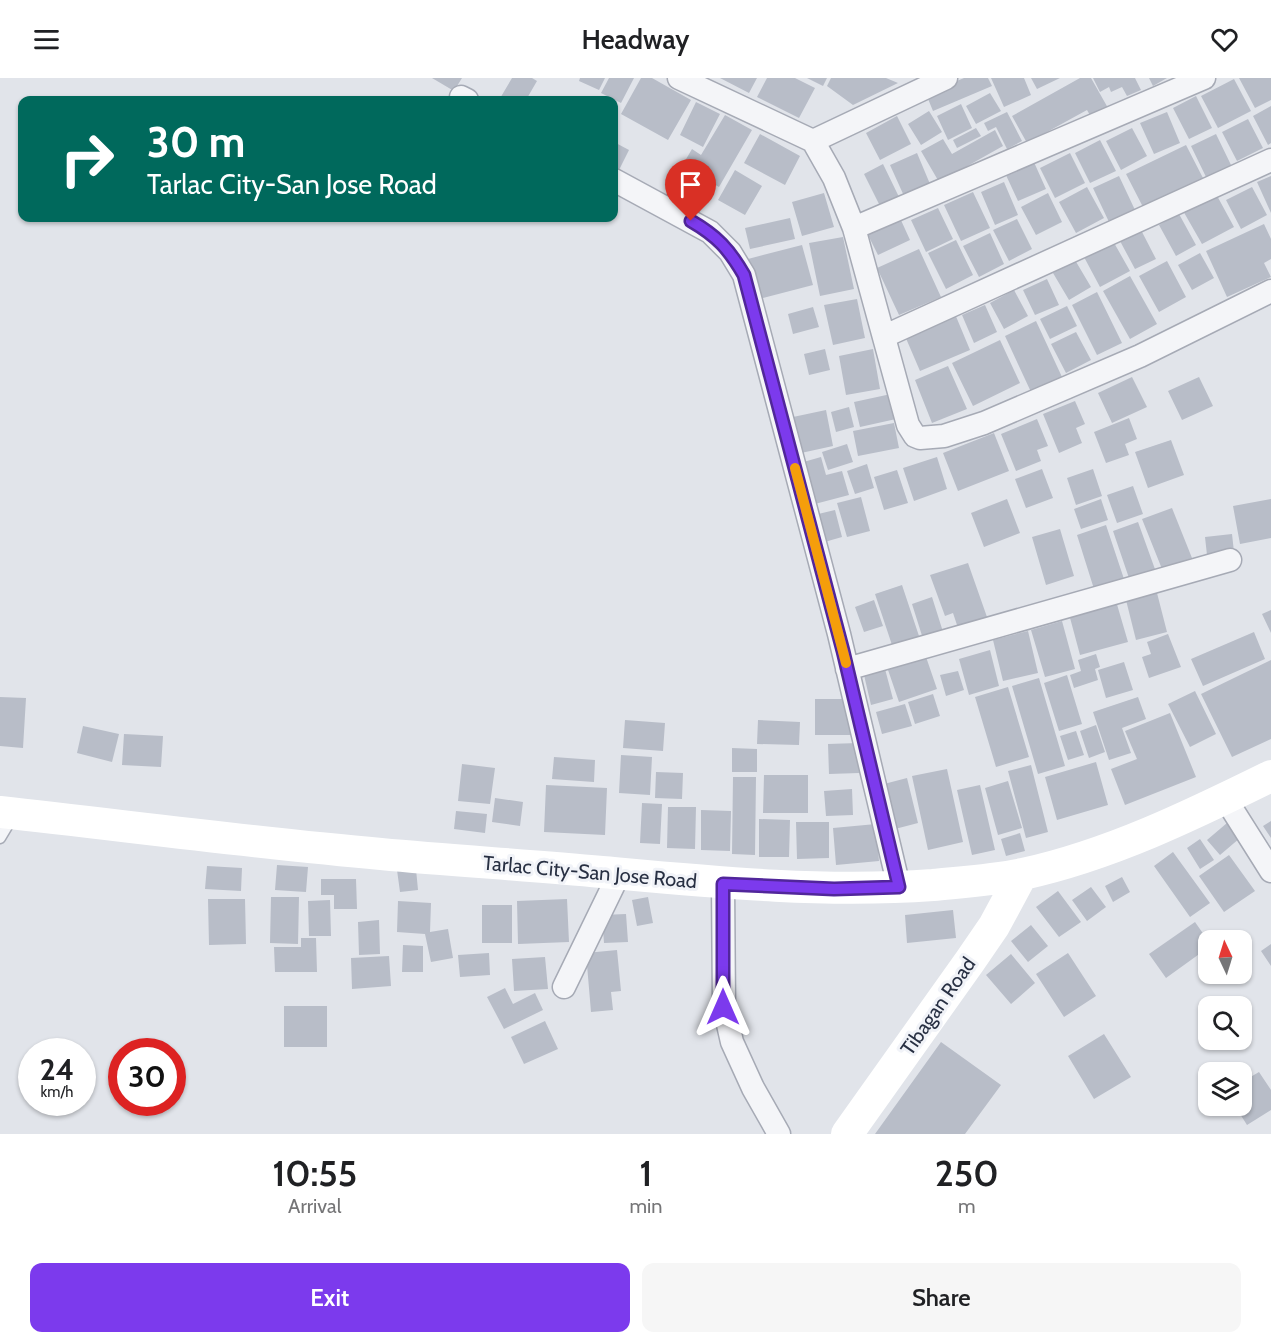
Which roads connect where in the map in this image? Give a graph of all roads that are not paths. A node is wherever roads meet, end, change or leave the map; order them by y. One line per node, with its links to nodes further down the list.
1 (679, 78): 4 (street)
2 (1204, 78): 7 (street)
3 (928, 81): 4 (street)
4 (813, 141): 7 (street)
5 (1271, 160): 9 (street)
6 (618, 182): 11 (street)
7 (854, 228): 9 (street)
8 (1271, 291): 9 (street)
9 (885, 336)
10 (1230, 560): 11 (street)
11 (847, 669): 19 (street)
12 (1271, 776): 13 (main road, Tarlac City-San Jose Road)
13 (1226, 798): 15 (street); 17 (main road, Tarlac City-San Jose Road)
14 (5, 821): 16 (main road, Tarlac City-San Jose Road)
15 (1271, 871)
16 (619, 874): 18 (main road, Tarlac City-San Jose Road); 20 (street)
17 (1022, 874): 19 (main road, Tarlac City-San Jose Road); 22 (main road, Tibagan Road)
18 (723, 884): 19 (main road, Tarlac City-San Jose Road); 21 (street)
19 (899, 887)
20 (564, 987)
21 (778, 1134)
22 (847, 1134)

